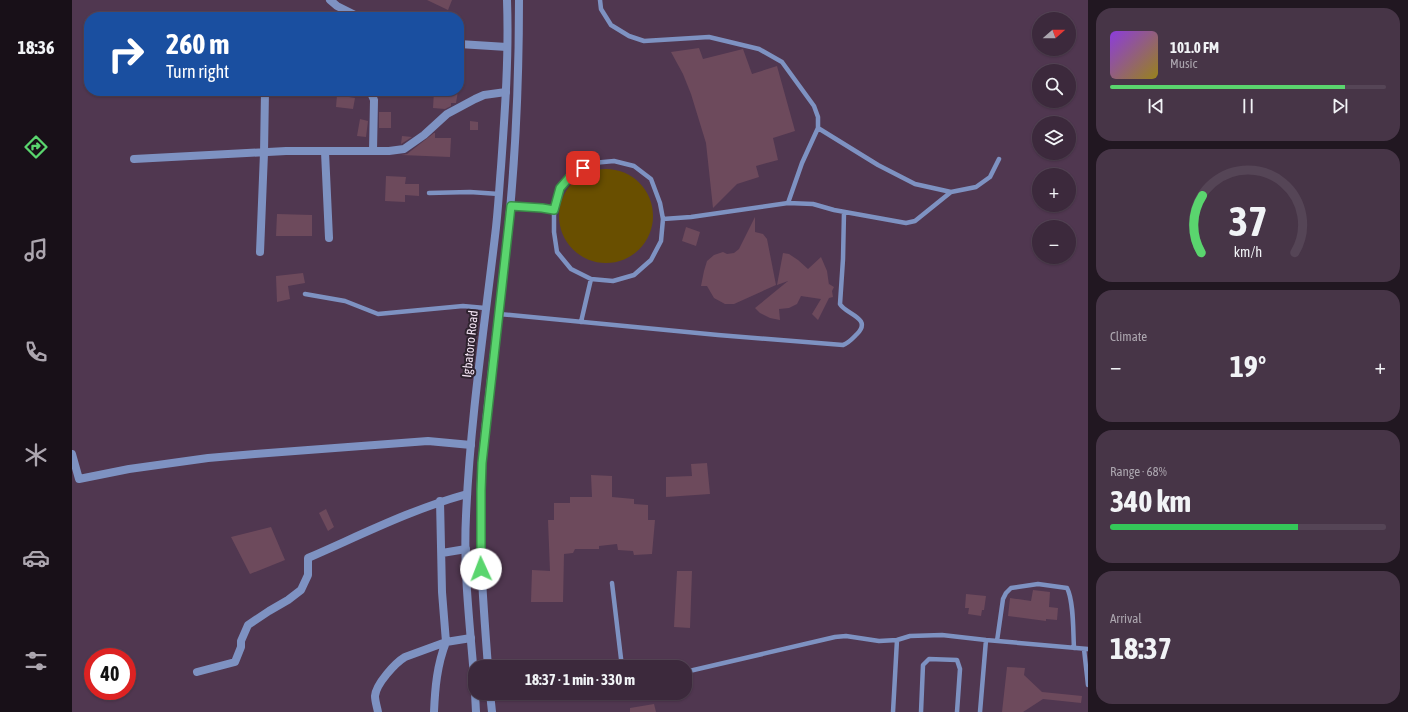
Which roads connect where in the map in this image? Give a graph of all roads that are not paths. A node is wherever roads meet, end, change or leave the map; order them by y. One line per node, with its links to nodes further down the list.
1 (330, 0): 5 (street)
2 (507, 0): 7 (street, Igbatoro Road)
3 (519, 0): 12 (street, Igbatoro Road)
4 (600, 0): 13 (lane)
5 (348, 12)
6 (464, 44): 7 (street)
7 (508, 47): 8 (street, Igbatoro Road)
8 (506, 92): 11 (street, Igbatoro Road); 14 (street)
9 (265, 96): 16 (street)
10 (372, 96): 14 (street)
11 (505, 118): 12 (street); 21 (street, Igbatoro Road)
12 (516, 120): 23 (street, Igbatoro Road)
13 (818, 128): 19 (lane); 22 (lane)
14 (373, 151): 15 (street)
15 (325, 152): 16 (street); 27 (street)
16 (264, 153): 17 (street); 28 (street)
17 (134, 159)
18 (998, 159): 19 (lane)
19 (951, 192): 25 (lane)
20 (429, 193): 21 (lane)
21 (499, 194): 31 (street, Igbatoro Road)
22 (788, 203): 25 (lane); 26 (lane)
23 (511, 206): 24 (lane); 32 (street, Igbatoro Road)
24 (554, 210): 26 (lane); 29 (lane)
25 (844, 212): 33 (lane)
26 (663, 219): 29 (lane)
27 (329, 238)
28 (260, 252)
29 (591, 280): 33 (lane)
30 (305, 294): 31 (lane)
31 (485, 308): 34 (street, Igbatoro Road)
32 (499, 314): 33 (lane); 50 (street, Igbatoro Road)
33 (581, 322)
34 (471, 445): 36 (street); 37 (street, Igbatoro Road)
35 (72, 454): 36 (street)
36 (76, 479)
37 (467, 494): 38 (street); 39 (street, Igbatoro Road)
38 (440, 501): 40 (street); 53 (street)
39 (466, 549): 40 (street); 42 (street, Igbatoro Road)
40 (442, 553): 46 (street)
41 (612, 583): 51 (lane)
42 (471, 638): 46 (street); 49 (street, Igbatoro Road)
43 (897, 640): 44 (lane); 52 (lane); 61 (lane)
44 (986, 640): 45 (lane); 64 (lane)
45 (997, 641): 47 (lane); 47 (lane)
46 (446, 642): 57 (street); 58 (street)
47 (1074, 648): 48 (lane)
48 (1086, 649): 54 (lane)
49 (473, 660)
50 (487, 660)
51 (621, 660)
52 (692, 670)
53 (197, 672)
54 (1088, 685)
55 (475, 700): 59 (street)
56 (491, 700): 60 (street)
57 (378, 712)
58 (434, 712)
59 (476, 712)
60 (492, 712)
61 (893, 712)
62 (921, 712): 63 (lane)
63 (957, 712)
64 (980, 712)

